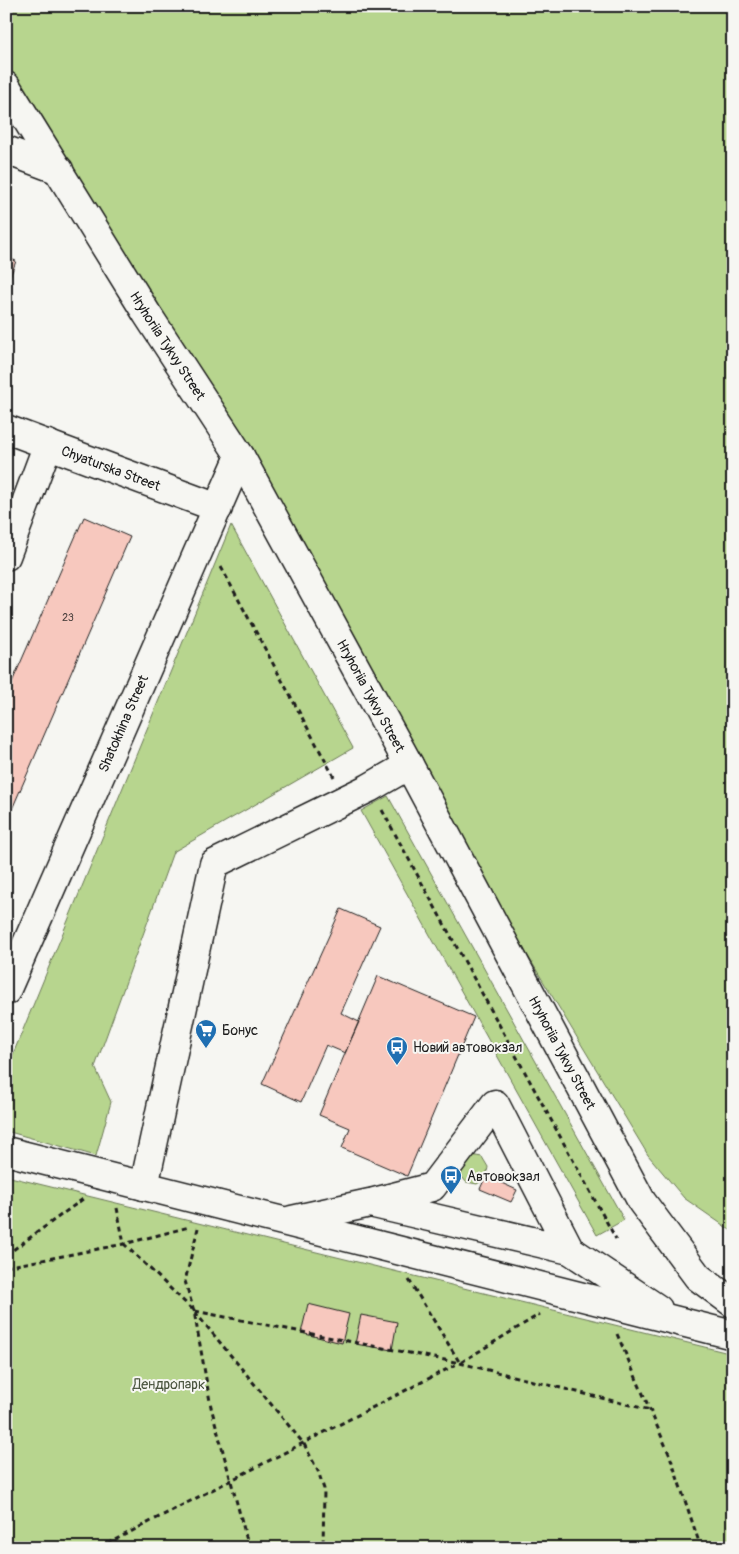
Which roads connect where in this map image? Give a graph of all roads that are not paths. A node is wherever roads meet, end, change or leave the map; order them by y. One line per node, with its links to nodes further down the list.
1 (6, 86): 3 (street, Hryhoriia Tykvy Street)
2 (6, 150): 3 (street)
3 (59, 170): 6 (street, Hryhoriia Tykvy Street)
4 (6, 429): 5 (street, Chyaturska Street)
5 (48, 444): 7 (street, Chyaturska Street); 8 (street)
6 (240, 456): 7 (street, Shatokhina Street); 9 (street, Hryhoriia Tykvy Street)
7 (218, 508): 10 (street, Shatokhina Street)
8 (6, 556)
9 (409, 765): 12 (street); 16 (street, Hryhoriia Tykvy Street)
10 (6, 991)
11 (6, 1151): 12 (street)
12 (144, 1186): 14 (street)
13 (370, 1203): 14 (street); 15 (street); 15 (street)
14 (284, 1222): 17 (street)
15 (570, 1250): 17 (street)
16 (733, 1303)
17 (674, 1320): 18 (street)
18 (733, 1335)

